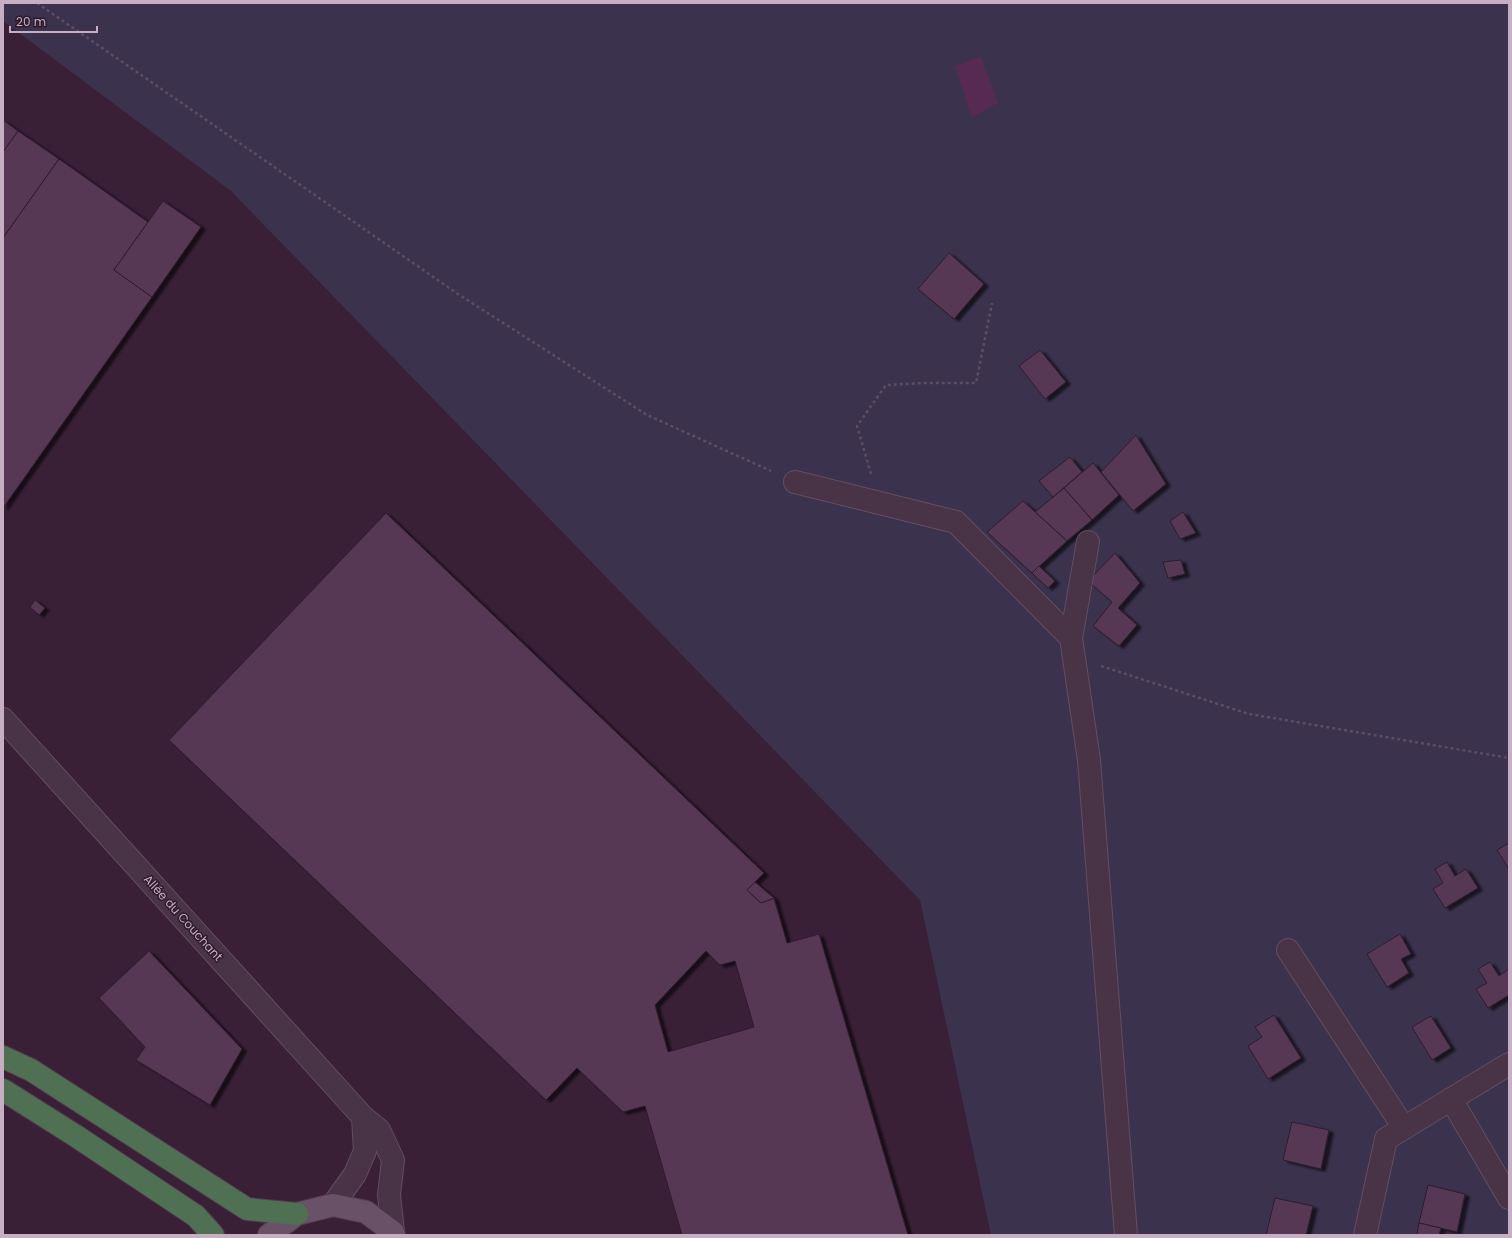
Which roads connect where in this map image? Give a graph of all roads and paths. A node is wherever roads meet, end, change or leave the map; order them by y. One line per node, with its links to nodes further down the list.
1 (37, 3): 3 (path)
2 (992, 303): 4 (path)
3 (795, 482): 4 (street)
4 (880, 503): 6 (street)
5 (1088, 542): 6 (street)
6 (1072, 648): 8 (path); 22 (street)
7 (3, 719): 14 (street, Allée du Couchant)
8 (1509, 758)
9 (1288, 950): 15 (street)
10 (3, 1057): 18 (highway)
11 (1509, 1064): 13 (street)
12 (3, 1090): 20 (highway)
13 (1451, 1099): 15 (street); 16 (street)
14 (363, 1117): 17 (street); 19 (street, Allée du Couchant)
15 (1404, 1128): 23 (street)
16 (1509, 1198)
17 (333, 1205): 18 (main road); 19 (main road)
18 (297, 1214): 21 (main road)
19 (393, 1234)
20 (213, 1235)
21 (269, 1235)
22 (1126, 1235)
23 (1365, 1235)

